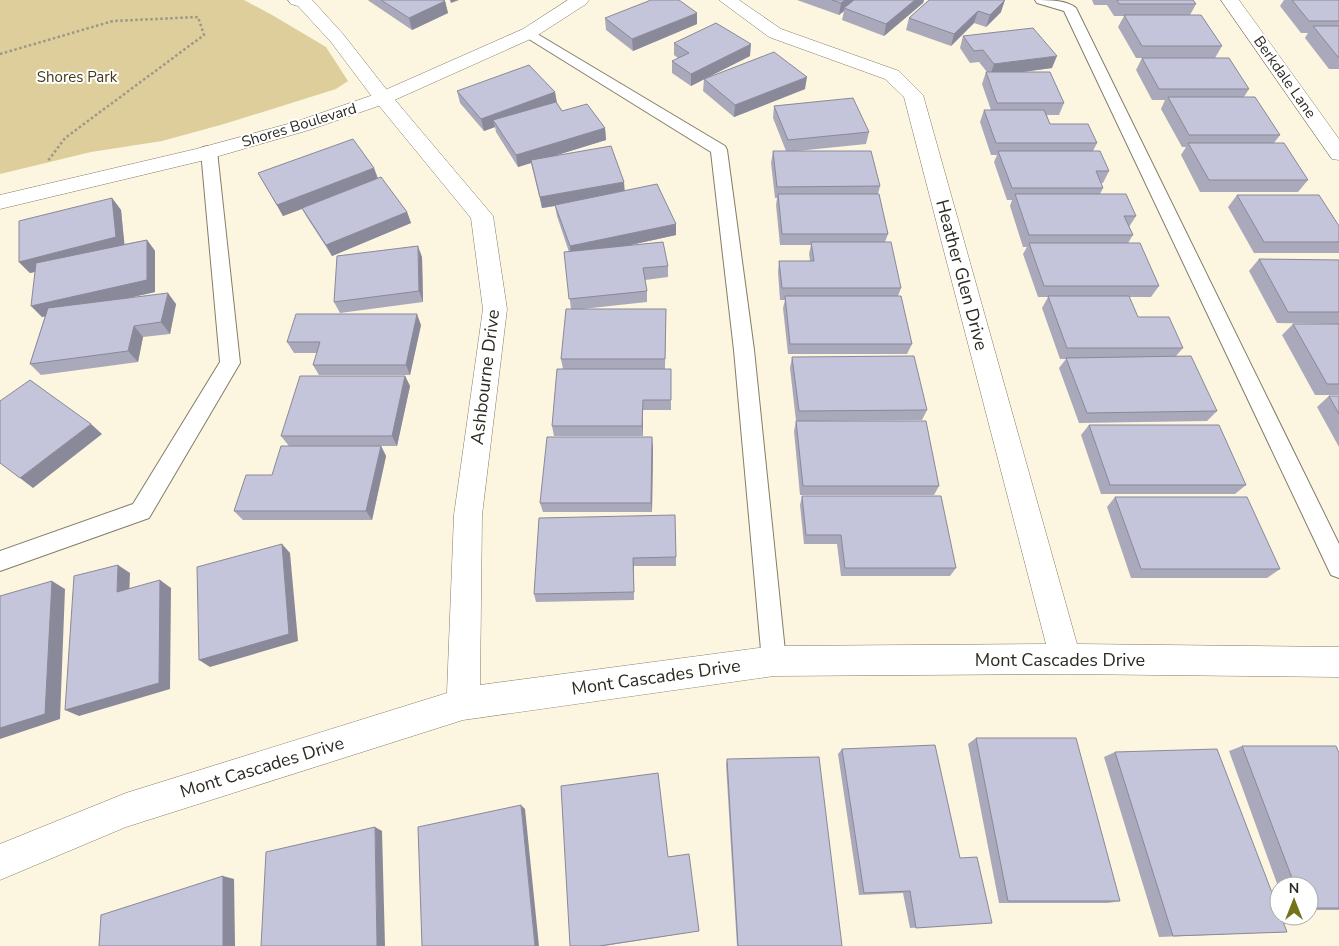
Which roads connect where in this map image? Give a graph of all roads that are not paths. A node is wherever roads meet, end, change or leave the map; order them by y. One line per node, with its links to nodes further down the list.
1 (580, 0): 6 (street, Shores Boulevard)
2 (728, 0): 13 (street, Heather Glen Drive)
3 (1042, 0): 12 (lane)
4 (1230, 0): 9 (street, Berkdale Lane)
5 (303, 1): 7 (street, Ashbourne Drive)
6 (529, 33): 7 (street, Shores Boulevard); 14 (lane)
7 (383, 98): 8 (street, Shores Boulevard); 16 (street, Ashbourne Drive)
8 (209, 151): 10 (street, Shores Boulevard); 11 (lane)
9 (1339, 154)
10 (0, 202)
11 (0, 562)
12 (1339, 568)
13 (1066, 659): 14 (street, Mont Cascades Drive); 15 (street, Mont Cascades Drive)
14 (774, 660): 16 (street, Mont Cascades Drive)
15 (1339, 662)
16 (463, 704): 17 (street, Mont Cascades Drive)
17 (0, 862)

